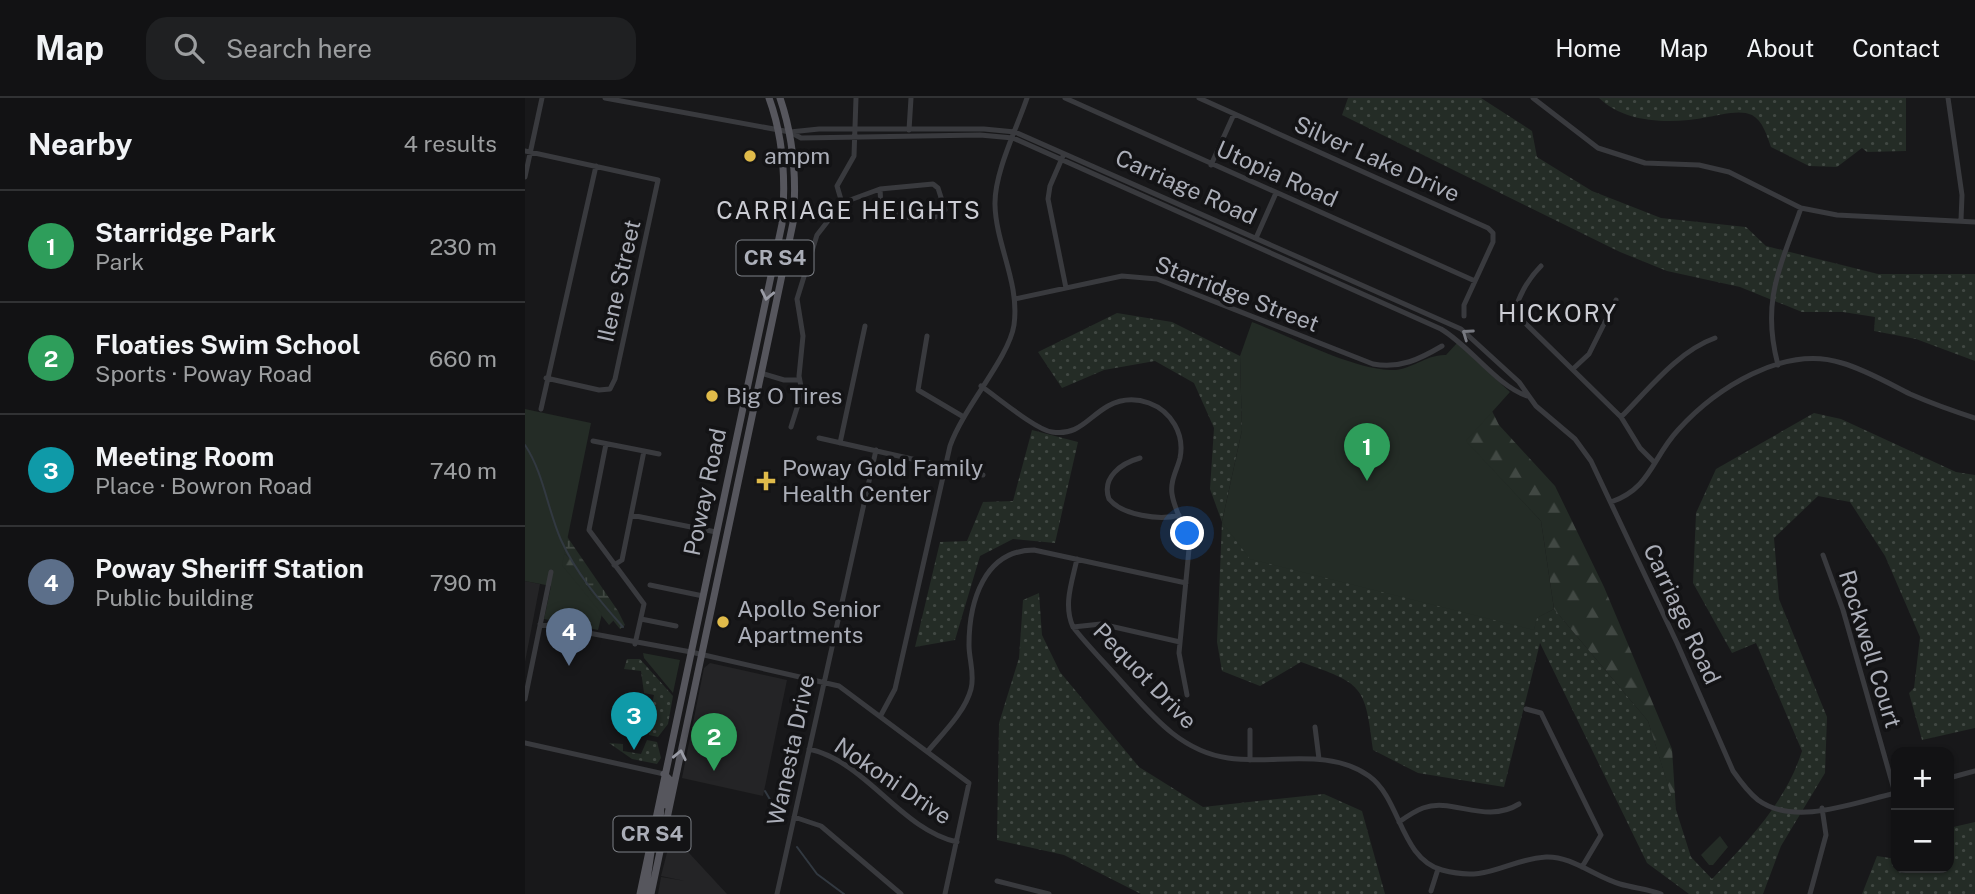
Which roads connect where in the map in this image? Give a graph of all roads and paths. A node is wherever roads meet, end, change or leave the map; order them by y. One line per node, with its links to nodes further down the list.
1 (542, 98): 19 (street)
2 (605, 98): 14 (street, Carriage Road)
3 (769, 98): 14 (main road, Poway Road / CR S4)
4 (780, 98): 15 (main road, Poway Road / CR S4)
5 (856, 98): 13 (street)
6 (911, 98): 16 (street)
7 (1027, 98): 17 (street)
8 (1065, 98): 21 (street, Utopia Road)
9 (1199, 98): 12 (street, Silver Lake Drive)
10 (1533, 98): 27 (street)
11 (1948, 98): 28 (street)
12 (1234, 114): 21 (street); 32 (street, Silver Lake Drive)
13 (855, 129): 15 (street, Carriage Road); 16 (street, Carriage Road); 18 (street)
14 (779, 131): 15 (street, Carriage Road); 60 (main road, Poway Road / CR S4, one-way to 60)
15 (790, 132): 18 (street, Carriage Road); 46 (main road, Poway Road / CR S4)
16 (909, 133): 17 (street, Carriage Road); 18 (street, Carriage Road)
17 (1014, 135): 20 (street, Carriage Road); 34 (street)
18 (855, 137): 26 (street)
19 (528, 151): 22 (street); 23 (street)
20 (1063, 155): 30 (street, Carriage Road); 33 (street)
21 (1211, 164): 25 (street, Utopia Road)
22 (596, 166): 47 (street); 47 (street, Ilene Street)
23 (525, 177)
24 (880, 189): 24 (street); 26 (street)
25 (1276, 193): 30 (street); 32 (street, Utopia Road)
26 (842, 203): 48 (street)
27 (1801, 208): 28 (street); 43 (street)
28 (1961, 220): 29 (street)
29 (1975, 222)
30 (1255, 241): 37 (street, Carriage Road)
31 (1541, 266): 45 (street)
32 (1475, 281): 36 (street)
33 (1066, 288): 34 (street, Starridge Street); 41 (street, Starridge Street)
34 (1015, 299): 49 (street)
35 (1615, 300): 45 (street)
36 (1464, 316)
37 (1429, 320): 42 (street, Carriage Road, one-way to 37); 44 (street, Carriage Road)
38 (865, 326): 58 (street)
39 (927, 336): 52 (street)
40 (1715, 338): 53 (street)
41 (1442, 346)
42 (1497, 360): 44 (street); 50 (street, Carriage Road)
43 (1778, 365): 54 (street); 65 (street)
44 (1490, 368): 50 (street, Carriage Road)
45 (1574, 368): 53 (street)
46 (761, 373): 48 (street); 68 (main road, Poway Road / CR S4)
47 (547, 378): 51 (street)
48 (799, 380): 55 (street)
49 (981, 386): 52 (street); 71 (street)
50 (1527, 396): 69 (street, Carriage Road)
51 (541, 409)
52 (962, 416): 66 (street)
53 (1621, 418): 65 (street)
54 (1975, 418)
55 (791, 428)
56 (819, 438): 58 (street)
57 (593, 441): 59 (street)
58 (840, 443): 61 (street)
59 (607, 444): 62 (street); 76 (street)
60 (734, 449): 68 (main road); 72 (main road, Poway Road / CR S4)
61 (876, 450): 66 (street); 89 (street, Wanesta Drive)
62 (644, 451): 63 (street); 70 (street)
63 (659, 454)
64 (1140, 458): 71 (street)
65 (1655, 463): 69 (street)
66 (944, 466): 67 (street); 94 (street)
67 (983, 475)
68 (738, 478): 73 (main road, Poway Road / CR S4)
69 (1611, 502): 110 (street, Carriage Road)
70 (631, 515): 72 (street); 76 (street)
71 (1179, 515): 78 (street)
72 (716, 532): 73 (main road); 80 (main road, Poway Road / CR S4)
73 (726, 536): 88 (main road, Poway Road / CR S4)
74 (1823, 555): 105 (street, Rockwell Court)
75 (1077, 559): 78 (street); 84 (street, Pequot Drive); 100 (street)
76 (614, 565): 81 (street)
77 (551, 572): 82 (street)
78 (1186, 583): 85 (street)
79 (650, 585): 80 (street)
80 (703, 596): 87 (main road, Poway Road / CR S4)
81 (641, 619): 83 (street); 86 (street)
82 (540, 624): 86 (street); 92 (street)
83 (676, 626)
84 (1073, 627): 85 (street); 102 (street, Pequot Drive)
85 (1180, 642): 91 (street)
86 (635, 644): 87 (street)
87 (691, 652): 88 (street); 90 (main road, Poway Road / CR S4)
88 (701, 654): 89 (street); 96 (main road, Poway Road / CR S4)
89 (824, 682): 94 (street); 99 (street, Wanesta Drive)
90 (682, 693): 96 (main road); 104 (main road, Poway Road / CR S4)
91 (1187, 695)
92 (525, 699)
93 (1527, 709): 116 (street)
94 (881, 715): 100 (street)
95 (1315, 727): 101 (street)
96 (685, 728): 111 (main road, Poway Road / CR S4, one-way to 96)
97 (1250, 730): 102 (street)
98 (525, 743): 104 (street)
99 (809, 749): 112 (street, Wanesta Drive); 115 (street, Nokoni Drive)
100 (928, 751): 115 (street)
101 (1319, 759): 102 (street, Pequot Drive); 113 (street, Pequot Drive)
102 (1250, 760)
103 (1975, 771): 106 (street)
104 (664, 774): 107 (main road, Poway Road / CR S4); 111 (main road)
105 (1891, 776)
106 (1954, 777)
107 (660, 794): 114 (main road); 120 (main road, Poway Road / CR S4)
108 (1891, 794): 110 (street, Carriage Road)
109 (1519, 804): 113 (street)
110 (1822, 808): 127 (street)
111 (668, 813): 114 (main road, Poway Road / CR S4)
112 (795, 817): 122 (street, Wanesta Drive); 123 (street)
113 (1399, 821): 117 (street, Pequot Drive)
114 (664, 827): 121 (main road, Poway Road / CR S4)
115 (957, 842): 124 (street)
116 (1582, 867): 117 (street); 126 (street)
117 (1438, 869): 119 (street)
118 (997, 881): 125 (street)
119 (1431, 891)
120 (642, 894)
121 (650, 894)
122 (777, 894)
123 (901, 894)
124 (945, 894)
125 (1049, 894)
126 (1661, 894)
127 (1810, 894)

